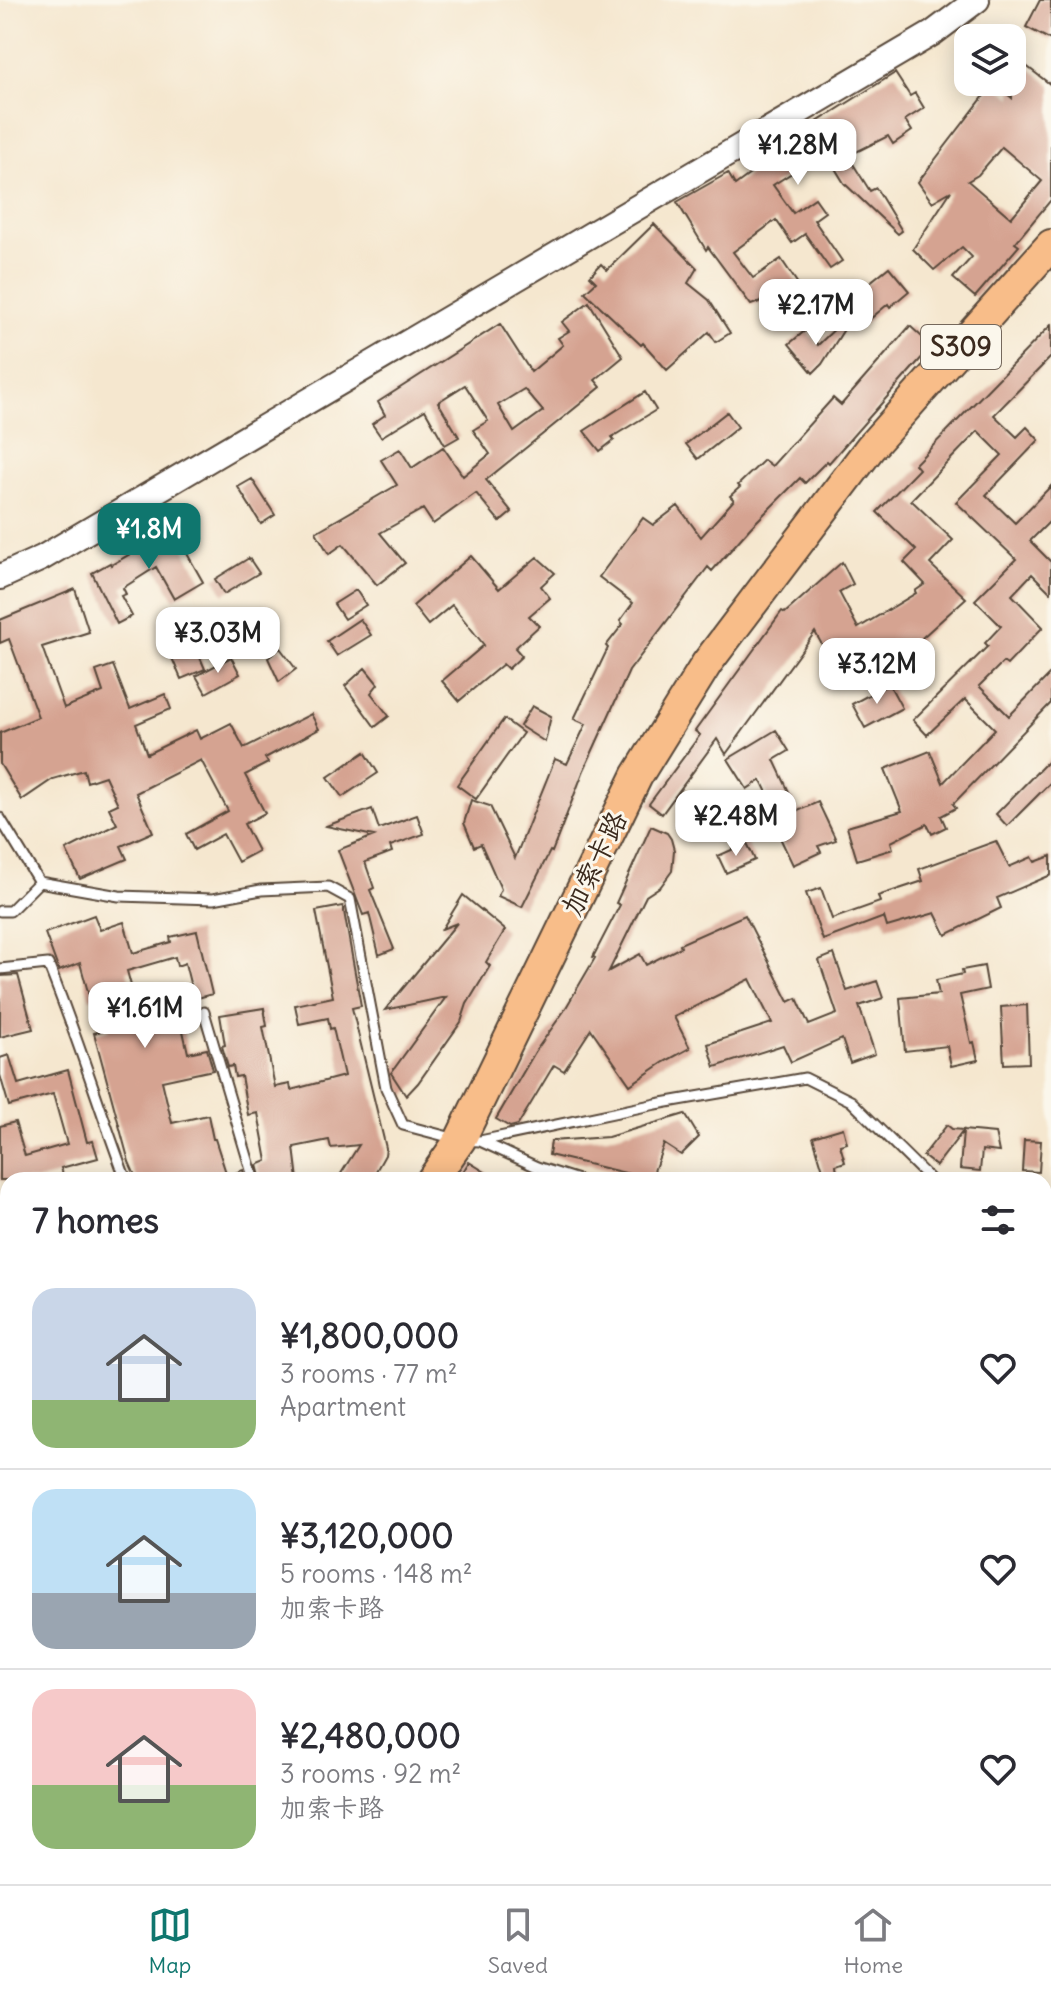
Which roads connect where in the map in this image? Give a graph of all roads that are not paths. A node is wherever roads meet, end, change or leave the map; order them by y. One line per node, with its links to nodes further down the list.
1 (977, 0): 3 (street)
2 (1051, 245): 9 (main road, 加索卡路 / S309)
3 (0, 577)
4 (0, 818): 5 (lane)
5 (39, 882): 6 (lane); 9 (lane)
6 (0, 911)
7 (0, 969): 10 (lane)
8 (204, 1012): 11 (lane)
9 (470, 1140): 12 (main road, 加索卡路 / S309); 13 (lane); 14 (lane)
10 (123, 1172)
11 (252, 1172)
12 (440, 1172)
13 (553, 1172)
14 (923, 1172)

